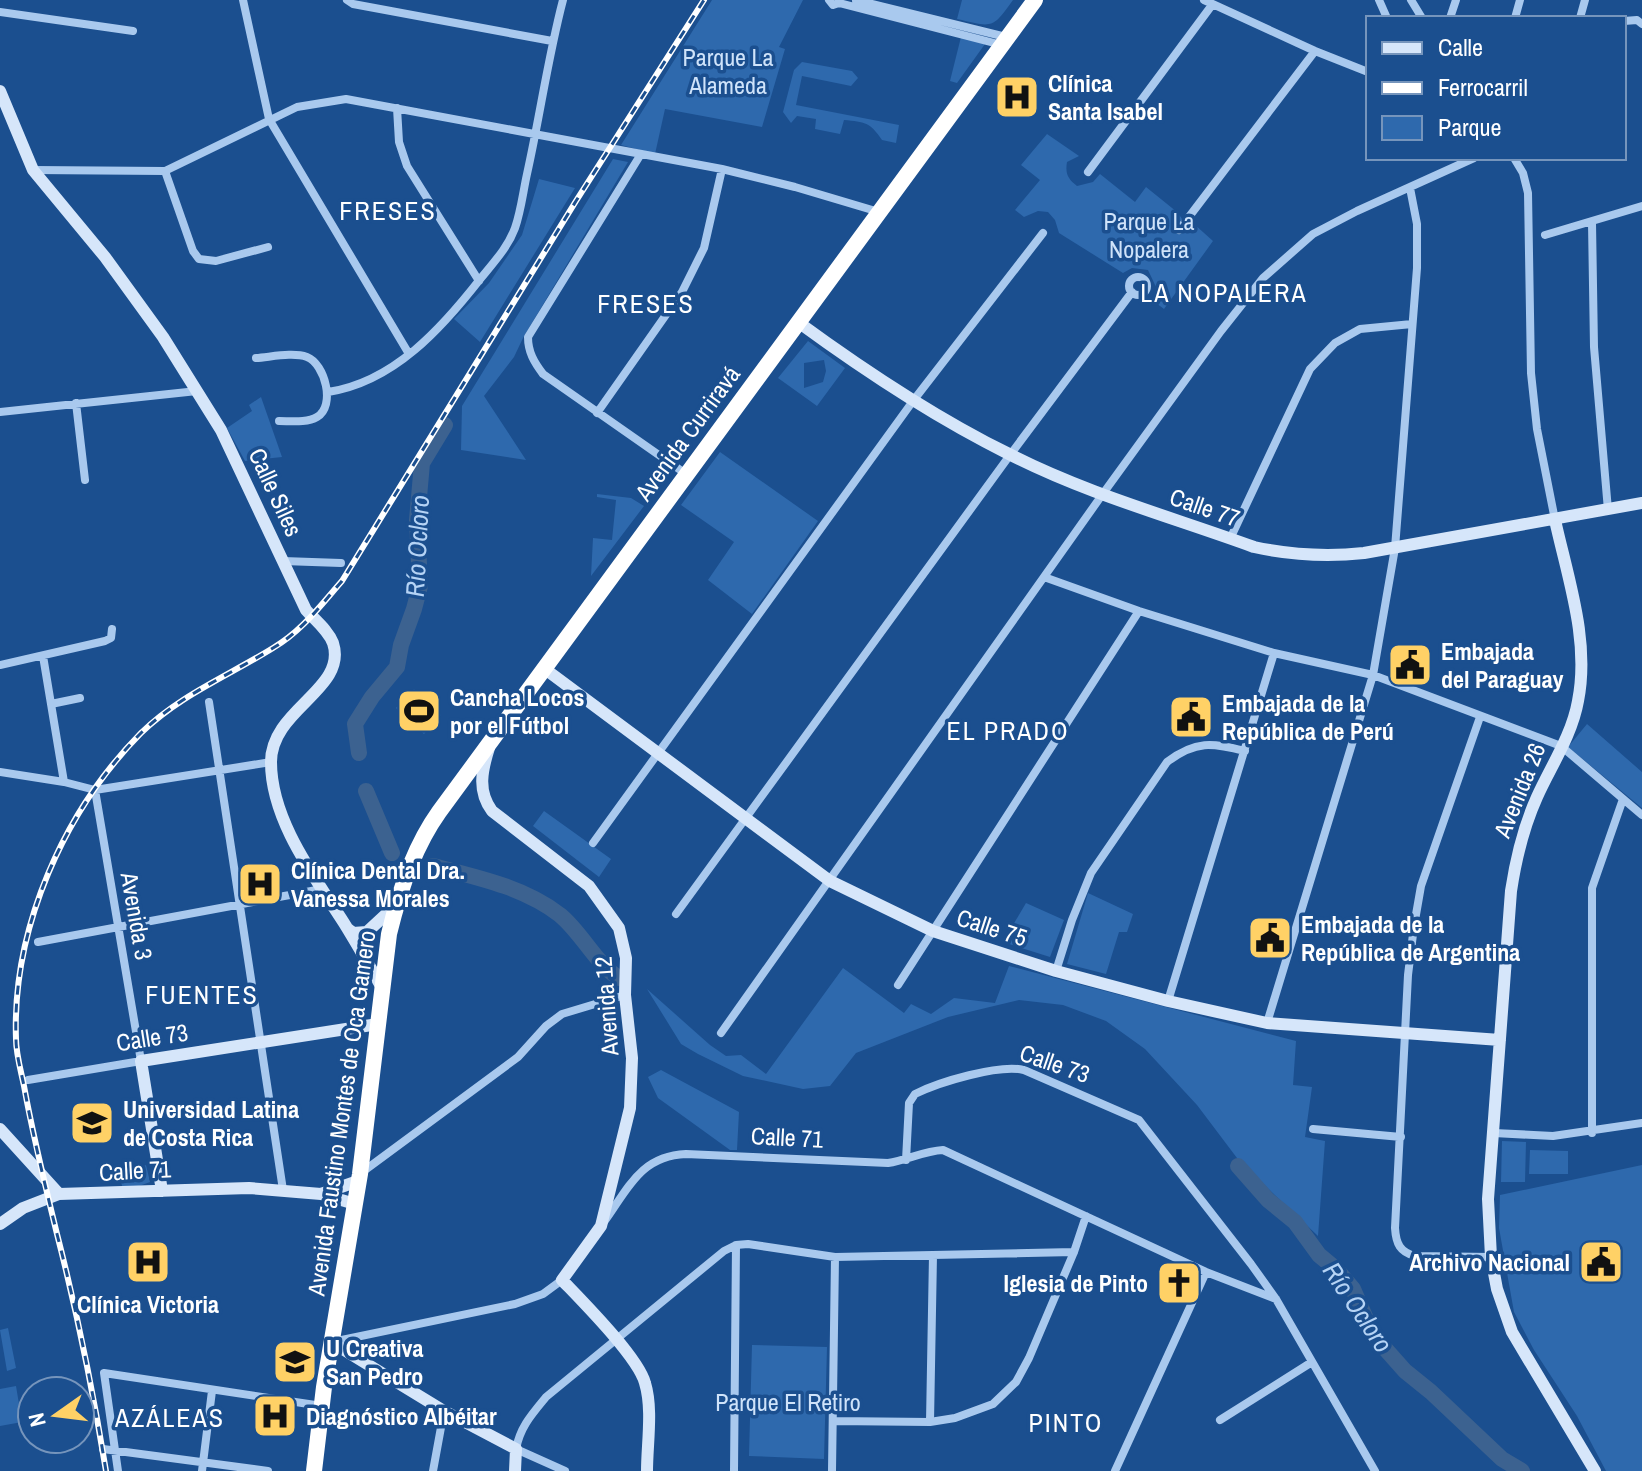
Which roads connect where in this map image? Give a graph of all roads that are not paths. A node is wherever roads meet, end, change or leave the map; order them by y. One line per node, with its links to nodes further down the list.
1 (243, 0): 17 (street)
2 (347, 0): 11 (street)
3 (563, 0): 11 (street)
4 (829, 0): 8 (street)
5 (856, 0): 8 (street)
6 (1035, 0): 12 (highway, Avenida Curriravá)
7 (1208, 2): 13 (street); 25 (street)
8 (880, 9): 12 (street)
9 (0, 12): 10 (street)
10 (133, 31)
11 (552, 41): 18 (street)
12 (1005, 41): 28 (highway, Avenida Curriravá)
13 (1315, 51): 14 (street); 30 (street)
14 (1366, 71)
15 (0, 91): 23 (street, Calle Siles)
16 (397, 108): 17 (street); 18 (street); 34 (street)
17 (269, 119): 24 (street); 38 (street)
18 (536, 135): 19 (street); 34 (street)
19 (641, 154): 22 (street); 45 (street)
20 (1470, 160): 26 (street)
21 (1515, 160): 53 (street, Avenida 26)
22 (722, 169): 28 (street); 45 (street)
23 (33, 170): 24 (street); 40 (street, Calle Siles)
24 (165, 171): 33 (street)
25 (1088, 172)
26 (1410, 188): 37 (street); 50 (street)
27 (1642, 206): 29 (street)
28 (879, 212): 36 (highway, Avenida Curriravá)
29 (1592, 223): 32 (street); 52 (street)
30 (1179, 230)
31 (1043, 233): 42 (street)
32 (1545, 235)
33 (268, 247)
34 (479, 281): 38 (street)
35 (1132, 292): 47 (street)
36 (798, 322): 42 (street, Calle 77); 48 (highway, Avenida Curriravá)
37 (1412, 324): 54 (street); 55 (street)
38 (409, 354): 41 (street)
39 (256, 358): 41 (street)
40 (197, 391): 43 (street); 56 (street, Calle Siles)
41 (328, 392): 46 (street)
42 (913, 401): 47 (street, Calle 77); 73 (street)
43 (76, 403): 44 (street); 49 (street)
44 (0, 412)
45 (597, 413): 48 (street)
46 (279, 421)
47 (1010, 455): 50 (street, Calle 77); 81 (street)
48 (686, 474): 64 (highway, Avenida Curriravá)
49 (85, 480)
50 (1102, 495): 54 (street, Calle 77); 58 (street)
51 (1642, 503): 52 (street, Calle 77)
52 (1608, 510): 53 (street, Calle 77)
53 (1555, 520): 55 (street, Calle 77); 71 (street, Avenida 26)
54 (1230, 539): 55 (street, Calle 77)
55 (1395, 548): 65 (street)
56 (283, 561): 57 (street); 74 (street, Calle Siles)
57 (341, 563)
58 (1044, 577): 59 (street); 83 (street)
59 (1139, 611): 61 (street); 90 (street)
60 (112, 629): 62 (street)
61 (1274, 653): 65 (street); 72 (street)
62 (43, 656): 63 (street); 68 (street)
63 (0, 665)
64 (545, 669): 70 (highway, Avenida Curriravá); 73 (street, Calle 75)
65 (1373, 675): 69 (street); 97 (street)
66 (80, 698): 68 (street)
67 (209, 702): 75 (street)
68 (51, 704): 77 (street)
69 (1480, 717): 71 (street); 100 (street)
70 (490, 745): 86 (highway, Avenida Curriravá); 95 (street, Avenida 12)
71 (1561, 746): 79 (street); 101 (street, Avenida 26)
72 (1245, 751): 92 (street); 96 (street)
73 (658, 752): 81 (street, Calle 75); 82 (street)
74 (271, 762): 75 (street); 84 (street)
75 (219, 771): 78 (street); 85 (street)
76 (0, 772): 77 (street)
77 (64, 782): 78 (street)
78 (95, 790): 88 (street, Avenida 3)
79 (1623, 799): 80 (street); 109 (street)
80 (1642, 815)
81 (745, 819): 83 (street, Calle 75); 87 (street)
82 (593, 843)
83 (830, 881): 90 (street, Calle 75); 99 (street)
84 (322, 889): 85 (street); 89 (street)
85 (239, 905): 88 (street); 102 (street)
86 (396, 905): 89 (street); 94 (highway, Avenida Faustino Montes de Oca Gamero)
87 (676, 914)
88 (116, 926): 91 (street); 103 (street, Avenida 3)
89 (346, 927): 94 (street)
90 (933, 931): 92 (street, Calle 75); 93 (street)
91 (38, 942)
92 (1056, 971): 96 (street, Calle 75)
93 (898, 985)
94 (381, 986): 98 (highway, Avenida Faustino Montes de Oca Gamero)
95 (625, 995): 112 (street); 120 (street, Avenida 12)
96 (1168, 1001): 97 (street, Calle 75)
97 (1267, 1023): 100 (street, Calle 75)
98 (378, 1024): 102 (street, Calle 73); 112 (highway, Avenida Faustino Montes de Oca Gamero)
99 (721, 1033)
100 (1404, 1034): 101 (street, Calle 75); 110 (street)
101 (1500, 1040): 108 (street, Avenida 26)
102 (259, 1042): 103 (street, Calle 73); 113 (street)
103 (141, 1061): 104 (street, Calle 73); 114 (street, Avenida 3)
104 (28, 1080)
105 (1642, 1123): 109 (street)
106 (0, 1129): 115 (street)
107 (1313, 1129): 110 (street)
108 (1494, 1133): 109 (street); 125 (street, Avenida 26)
109 (1592, 1133)
110 (1401, 1137): 125 (street)
111 (906, 1160): 118 (street, Calle 71); 120 (street, Calle 71); 128 (street, Calle 73)
112 (359, 1178): 116 (street); 117 (highway, Avenida Faustino Montes de Oca Gamero)
113 (283, 1190): 114 (street, Calle 71); 116 (street, Calle 71)
114 (162, 1191): 115 (street, Calle 71)
115 (59, 1194): 119 (street)
116 (321, 1194): 117 (street, Calle 71)
117 (355, 1204): 130 (highway, Avenida Faustino Montes de Oca Gamero)
118 (1086, 1216): 122 (street); 126 (street, Calle 71)
119 (0, 1224)
120 (601, 1226): 127 (street, Calle 71)
121 (736, 1245): 124 (street); 129 (street); 149 (street)
122 (1074, 1252): 123 (street); 137 (street)
123 (933, 1255): 124 (street); 137 (street)
124 (835, 1257): 136 (street)
125 (1491, 1257): 153 (street, Avenida 26)
126 (1206, 1272): 128 (street, Calle 71); 151 (street)
127 (562, 1280): 129 (street); 130 (street, Calle 71)
128 (1276, 1299): 131 (street)
129 (616, 1340): 139 (street); 148 (street)
130 (331, 1342): 133 (highway, Avenida Faustino Montes de Oca Gamero); 134 (street)
131 (1312, 1362): 135 (street); 152 (street)
132 (212, 1391): 133 (street); 140 (street); 141 (street)
133 (322, 1406): 144 (highway, Avenida Faustino Montes de Oca Gamero)
134 (444, 1411): 139 (street); 145 (street)
135 (1220, 1420)
136 (833, 1421): 137 (street); 150 (street)
137 (930, 1422)
138 (103, 1449): 140 (street)
139 (516, 1449): 146 (street); 147 (street)
140 (115, 1450): 141 (street); 142 (street)
141 (203, 1466): 143 (street)
142 (118, 1471)
143 (268, 1471)
144 (314, 1471)
145 (433, 1471)
146 (515, 1471)
147 (565, 1471)
148 (647, 1471)
149 (734, 1471)
150 (832, 1471)
151 (1115, 1471)
152 (1375, 1471)
153 (1595, 1471)

